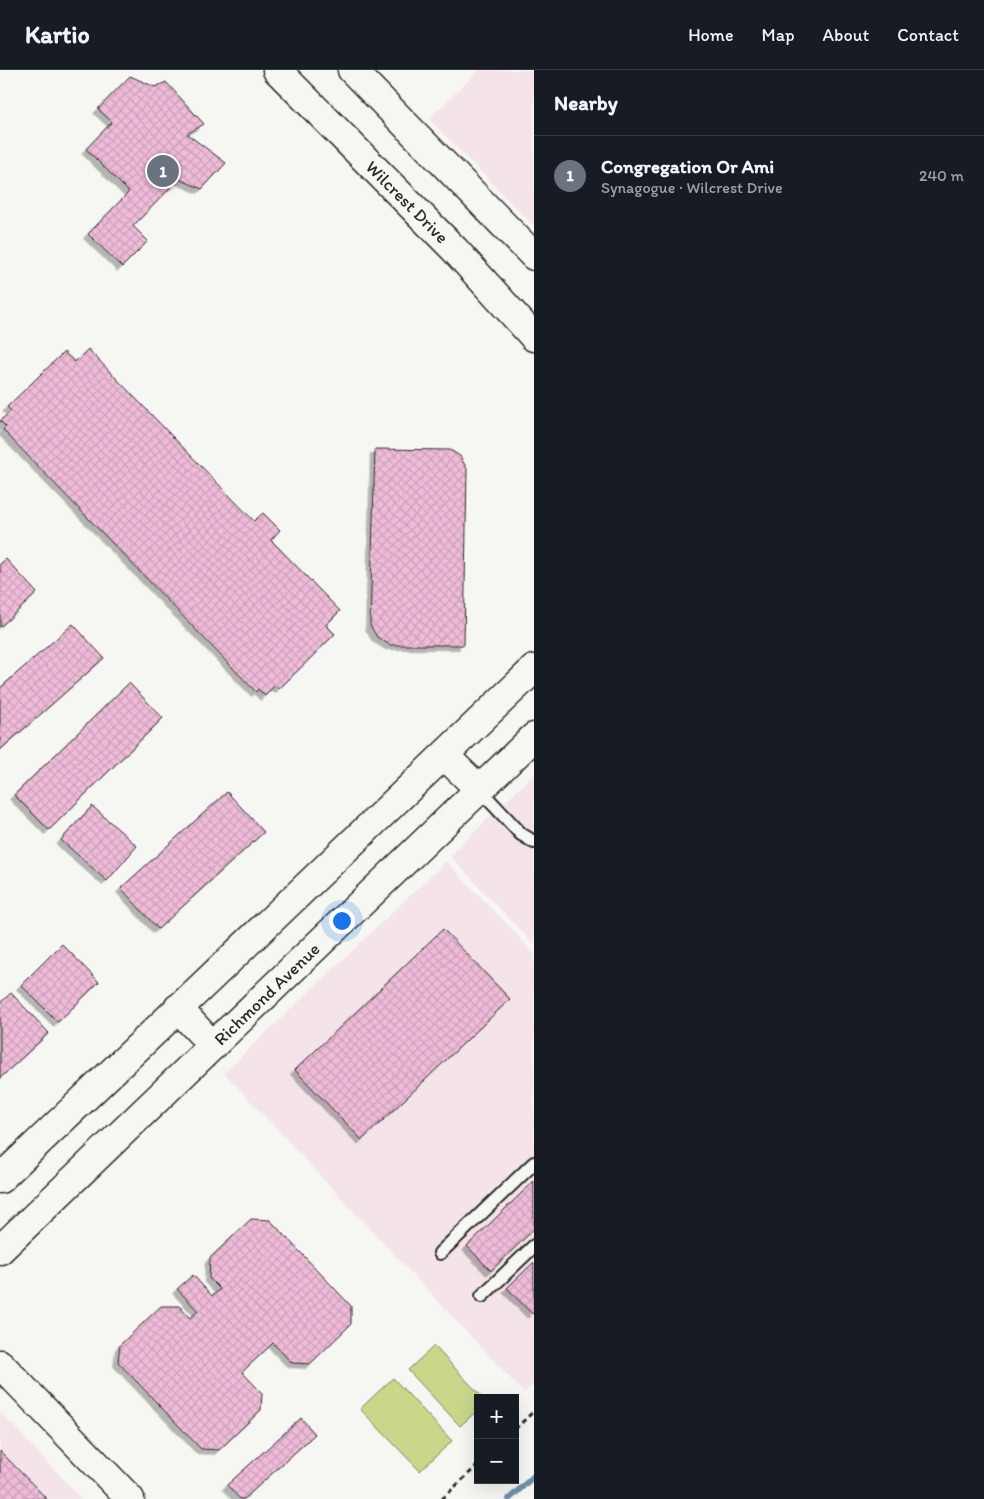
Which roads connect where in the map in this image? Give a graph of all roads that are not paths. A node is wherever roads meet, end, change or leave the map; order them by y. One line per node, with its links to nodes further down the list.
1 (277, 70): 4 (main road, Wilcrest Drive)
2 (352, 70): 3 (main road)
3 (534, 256)
4 (534, 337)
5 (534, 669): 7 (main road)
6 (534, 737): 8 (main road, Richmond Avenue)
7 (444, 755): 8 (main road); 10 (main road)
8 (479, 789): 9 (lane); 11 (main road, Richmond Avenue)
9 (534, 842)
10 (178, 1008): 11 (main road); 13 (main road)
11 (213, 1046): 15 (main road, Richmond Avenue)
12 (534, 1163): 16 (lane)
13 (0, 1179)
14 (534, 1246): 17 (lane)
15 (0, 1250)
16 (440, 1253)
17 (482, 1296)
18 (0, 1364): 19 (main road)
19 (130, 1499)

